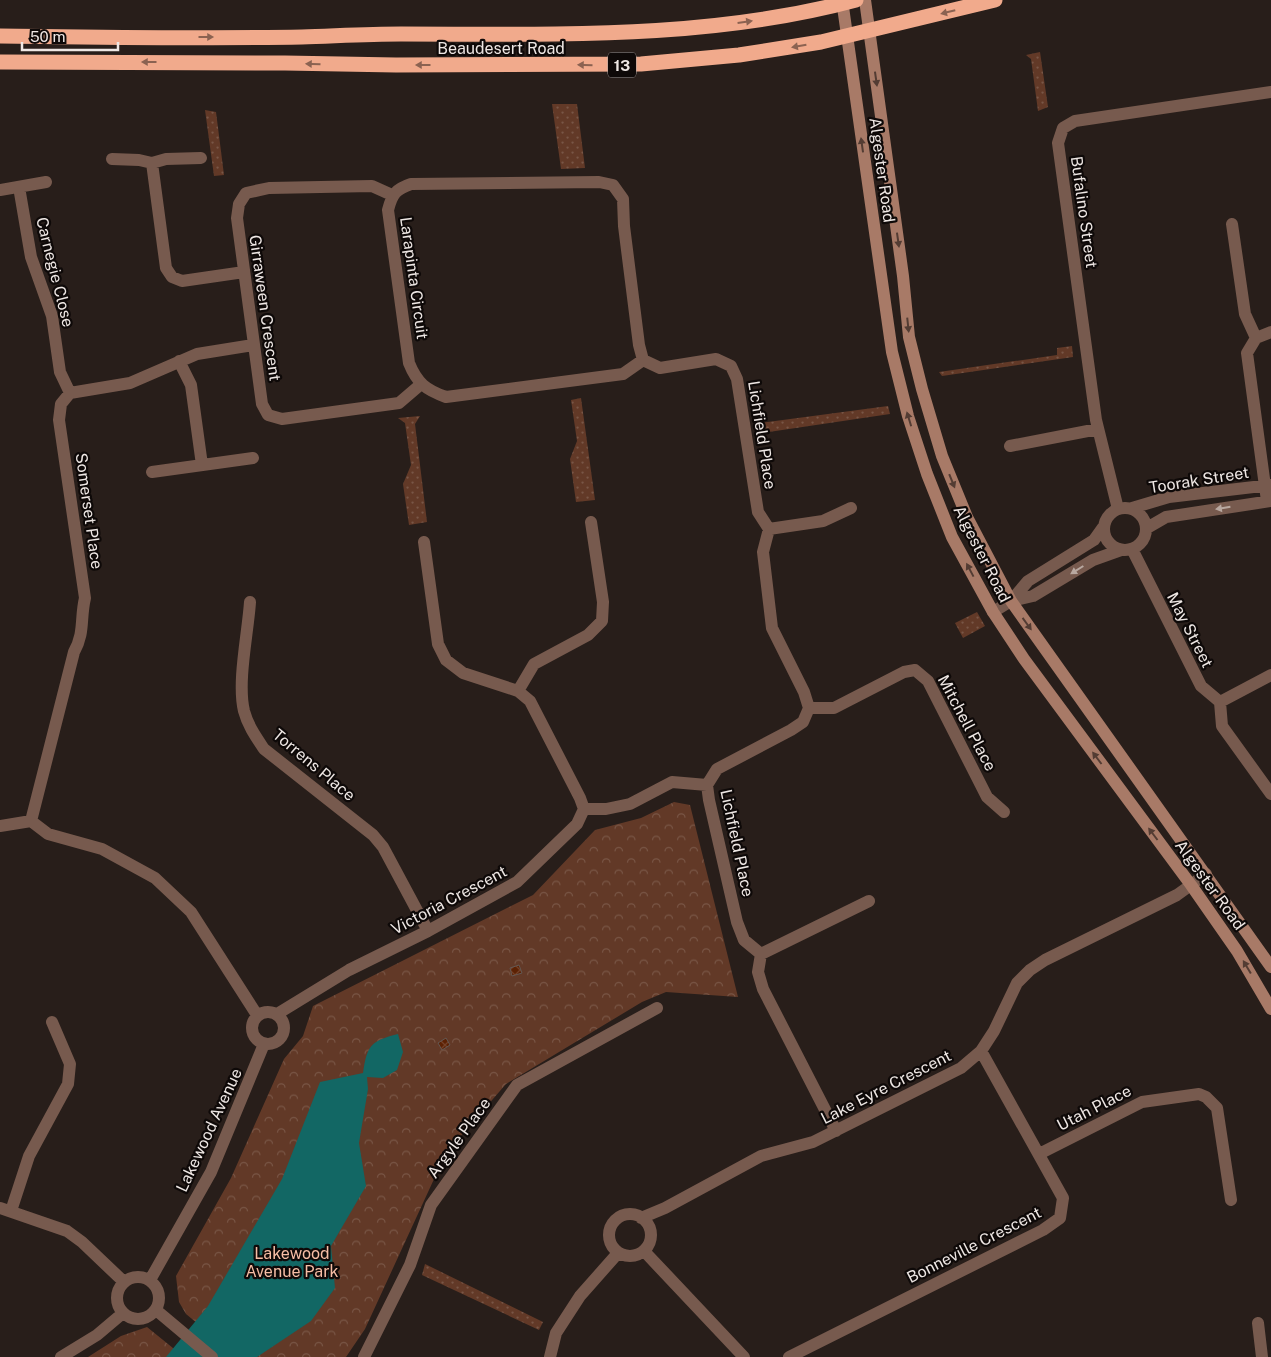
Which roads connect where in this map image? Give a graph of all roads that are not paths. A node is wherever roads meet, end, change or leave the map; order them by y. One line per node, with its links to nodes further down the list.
1 (865, 0): 4 (main road, Algester Road)
2 (995, 0): 4 (highway, Beaudesert Road / 13, one-way to 4)
3 (847, 1): 5 (highway, Beaudesert Road / 13, one-way to 3); 6 (main road, Algester Road)
4 (869, 31): 6 (highway, Beaudesert Road / 13); 41 (main road, Algester Road, one-way to 41)
5 (0, 36)
6 (847, 36): 7 (highway, Beaudesert Road / 13, one-way to 7); 43 (main road, Algester Road, one-way to 6)
7 (0, 62)
8 (1271, 92): 25 (street, Bufalino Street)
9 (201, 158): 11 (street)
10 (112, 159): 11 (street)
11 (152, 163): 17 (street)
12 (46, 182): 13 (street)
13 (20, 187): 14 (street); 24 (street, Carnegie Close)
14 (0, 190)
15 (392, 195): 17 (street, Girraween Crescent); 21 (street, Larapinta Circuit); 23 (street, Larapinta Circuit)
16 (1232, 224): 19 (street)
17 (244, 272): 20 (street, Girraween Crescent)
18 (1271, 332): 19 (street)
19 (1256, 338): 30 (street)
20 (253, 345): 22 (street); 23 (street, Girraween Crescent)
21 (643, 360): 23 (street); 38 (street, Lichfield Place)
22 (179, 361): 24 (street); 28 (street)
23 (420, 385)
24 (70, 393): 52 (street, Somerset Place)
25 (1098, 429): 26 (street); 33 (street, Bufalino Street)
26 (1010, 446)
27 (253, 458): 28 (street)
28 (202, 465): 29 (street)
29 (152, 472)
30 (1268, 486): 31 (street); 34 (street, Toorak Street)
31 (1269, 501): 37 (street, Toorak Street, one-way to 37)
32 (852, 508): 38 (street)
33 (1118, 508): 34 (street); 36 (street)
34 (1132, 508): 37 (street)
35 (591, 522): 45 (street)
36 (1104, 526): 40 (street); 41 (street)
37 (1147, 528): 40 (street)
38 (769, 529): 47 (street)
39 (424, 542): 45 (street)
40 (1127, 550): 41 (street, one-way to 41); 46 (street, May Street)
41 (1011, 601): 43 (street); 54 (main road, Algester Road, one-way to 54)
42 (250, 602): 57 (street, Torrens Place)
43 (993, 612): 55 (main road, Algester Road, one-way to 43)
44 (1271, 675): 46 (street)
45 (518, 691): 50 (street)
46 (1220, 702): 49 (street)
47 (809, 708): 48 (street, Lichfield Place); 51 (street, Mitchell Place)
48 (707, 785): 50 (street); 58 (street, Lichfield Place)
49 (1271, 794)
50 (584, 809): 57 (street, Victoria Crescent)
51 (1004, 812)
52 (31, 821): 53 (street); 63 (street)
53 (0, 826)
54 (1206, 874): 55 (street, Lake Eyre Crescent); 59 (main road, Algester Road)
55 (1191, 885): 61 (main road, Algester Road, one-way to 55); 66 (street, Lake Eyre Crescent)
56 (869, 901): 58 (street)
57 (428, 931): 62 (street, Victoria Crescent)
58 (760, 954): 67 (street)
59 (1271, 967)
60 (656, 1008): 81 (street, Argyle Place)
61 (1271, 1009)
62 (278, 1014): 63 (street); 65 (street)
63 (257, 1015): 65 (street)
64 (52, 1022): 70 (street)
65 (264, 1044): 74 (street, Lakewood Avenue)
66 (982, 1051): 67 (street, Lake Eyre Crescent); 68 (street, Bonneville Crescent)
67 (836, 1131): 71 (street, Lake Eyre Crescent)
68 (1039, 1154): 69 (street, Utah Place); 84 (street, Bonneville Crescent)
69 (1232, 1200)
70 (6, 1210): 75 (street)
71 (641, 1218): 72 (street); 73 (street)
72 (644, 1250): 73 (street); 83 (street)
73 (618, 1253): 82 (street)
74 (150, 1280): 75 (street); 76 (street)
75 (124, 1282): 77 (street)
76 (156, 1310): 77 (street); 80 (street)
77 (123, 1313): 79 (street)
78 (1258, 1323): 85 (street)
79 (60, 1357)
80 (212, 1357)
81 (364, 1357)
82 (550, 1357)
83 (744, 1357)
84 (789, 1357)
85 (1262, 1357)

